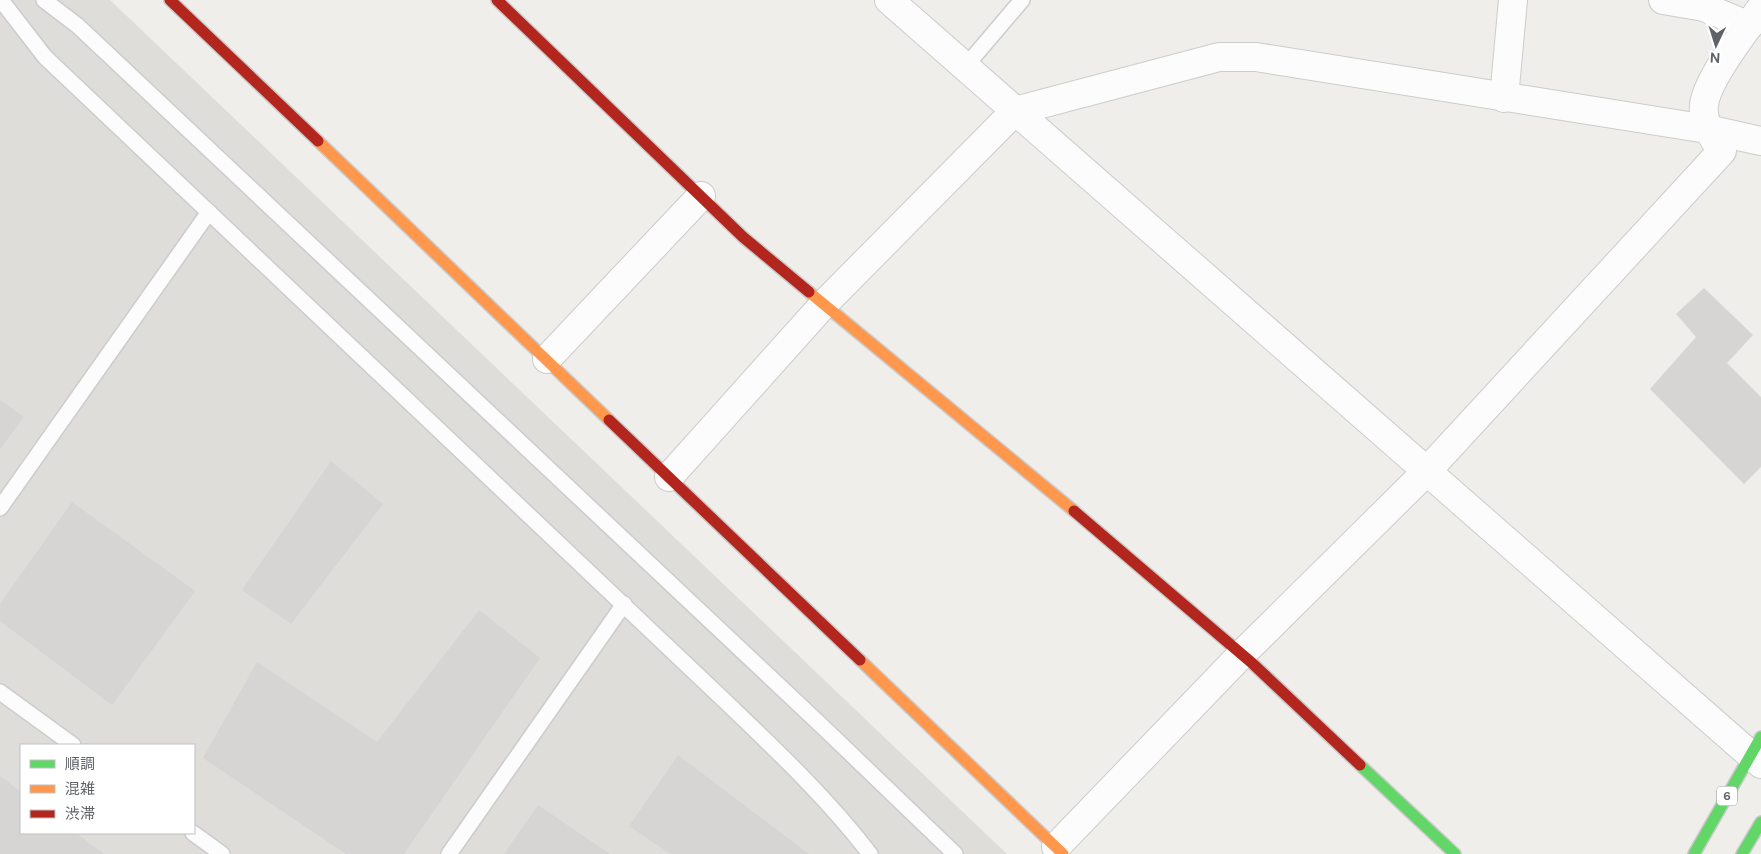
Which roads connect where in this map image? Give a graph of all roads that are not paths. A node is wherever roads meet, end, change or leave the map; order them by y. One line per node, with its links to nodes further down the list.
1 (1, 0): 16 (lane)
2 (44, 0): 33 (lane)
3 (170, 0): 18 (main road)
4 (497, 0): 15 (main road)
5 (889, 0): 10 (street)
6 (1022, 0): 10 (lane)
7 (1513, 0): 11 (street)
8 (1663, 0): 9 (street)
9 (1755, 17): 13 (street)
10 (965, 67): 12 (street)
11 (1504, 98): 12 (street); 13 (street)
12 (1015, 111): 17 (street); 19 (street)
13 (1708, 129): 14 (street); 19 (street)
14 (1761, 142)
15 (701, 196): 17 (main road); 18 (street)
16 (209, 212): 21 (lane); 22 (lane)
17 (824, 304): 20 (street); 23 (main road)
18 (547, 360): 20 (main road)
19 (1426, 472): 23 (street); 26 (street)
20 (669, 477): 29 (main road)
21 (0, 508)
22 (624, 604): 31 (lane); 32 (lane)
23 (1242, 654): 29 (street); 34 (main road)
24 (0, 692): 25 (lane)
25 (72, 744)
26 (1757, 752): 35 (main road, 6)
27 (1761, 822): 36 (main road)
28 (194, 834): 30 (lane)
29 (1059, 851)
30 (222, 854)
31 (449, 854)
32 (870, 854)
33 (955, 854)
34 (1455, 854)
35 (1694, 854)
36 (1742, 854)

